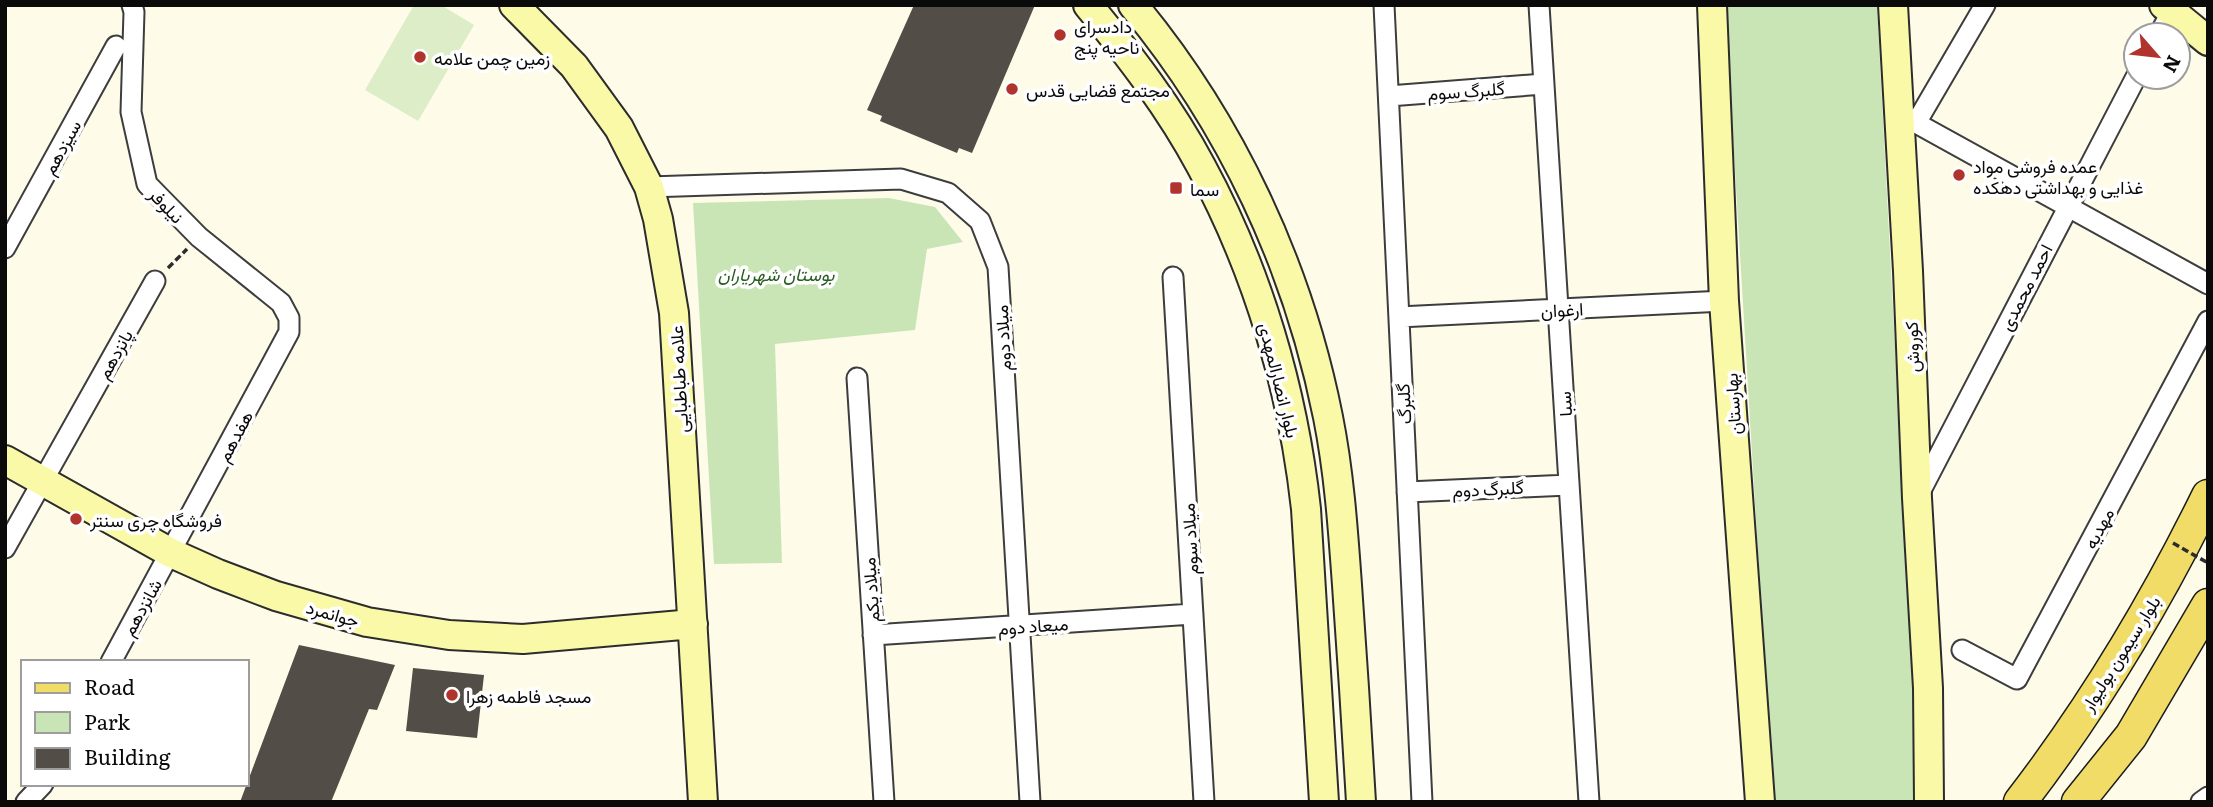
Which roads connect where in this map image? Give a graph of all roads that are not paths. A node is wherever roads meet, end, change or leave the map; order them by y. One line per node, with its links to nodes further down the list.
1 (132, 5): 26 (street, نیلوفر)
2 (514, 5): 17 (street, علامه طباطبایی)
3 (1088, 5): 53 (street, بلوار انصارالمهدی)
4 (1133, 5): 54 (street, بلوار انصارالمهدی)
5 (1384, 5): 16 (street, گلبرگ)
6 (1539, 5): 14 (street, سبا)
7 (1712, 5): 23 (street, بهارستان)
8 (1893, 5): 34 (street, کوروش)
9 (1985, 5): 18 (street)
10 (2168, 14): 11 (street); 12 (street)
11 (2208, 27)
12 (2208, 41)
13 (116, 46): 19 (street, سیزدهم)
14 (1544, 84): 16 (street, گلبرگ سوم); 24 (street, سبا)
15 (2129, 91): 18 (street, احمد محمدی)
16 (1389, 96): 25 (street, گلبرگ)
17 (649, 187): 39 (street, علامه طباطبایی); 40 (street, میلاد دوم)
18 (2067, 206): 22 (street); 34 (street, احمد محمدی)
19 (5, 248)
20 (1173, 277): 38 (street, میلاد سوم)
21 (155, 281): 30 (street, پانزدهم)
22 (2208, 284)
23 (1724, 301): 24 (street, ارغوان); 57 (street, بهارستان)
24 (1558, 309): 25 (street, ارغوان); 31 (street, سبا)
25 (1399, 317): 32 (street, گلبرگ)
26 (289, 318): 36 (street, هفدهم)
27 (2208, 321): 43 (street, مهدیه)
28 (857, 378): 41 (street, میلاد یکم)
29 (5, 460): 30 (street, جوانمرد)
30 (44, 480): 35 (street, پانزدهم); 36 (street, جوانمرد)
31 (1569, 485): 32 (street, گلبرگ دوم); 56 (street, سبا)
32 (1407, 492): 55 (street, گلبرگ)
33 (2208, 496): 60 (main road, بلوار سیمون بولیوار)
34 (1917, 498): 45 (street, کوروش)
35 (5, 548)
36 (171, 553): 39 (street, جوانمرد); 44 (street, شانزدهم)
37 (2208, 605): 42 (main road)
38 (1193, 614): 40 (street, میعاد دوم); 52 (street, میلاد سوم)
39 (693, 624): 49 (street, علامه طباطبایی)
40 (1020, 625): 41 (street, میعاد دوم); 51 (street, میلاد دوم)
41 (873, 635): 50 (street, میلاد یکم)
42 (2197, 638): 61 (main road)
43 (1962, 650)
44 (112, 660)
45 (1928, 688): 58 (street); 59 (street)
46 (41, 786): 48 (street)
47 (2208, 797): 62 (street)
48 (26, 802)
49 (703, 802)
50 (884, 802)
51 (1030, 802)
52 (1204, 802)
53 (1324, 802)
54 (1360, 802)
55 (1422, 802)
56 (1589, 802)
57 (1760, 802)
58 (1929, 802)
59 (1944, 802)
60 (2020, 802)
61 (2078, 802)
62 (2201, 802)

